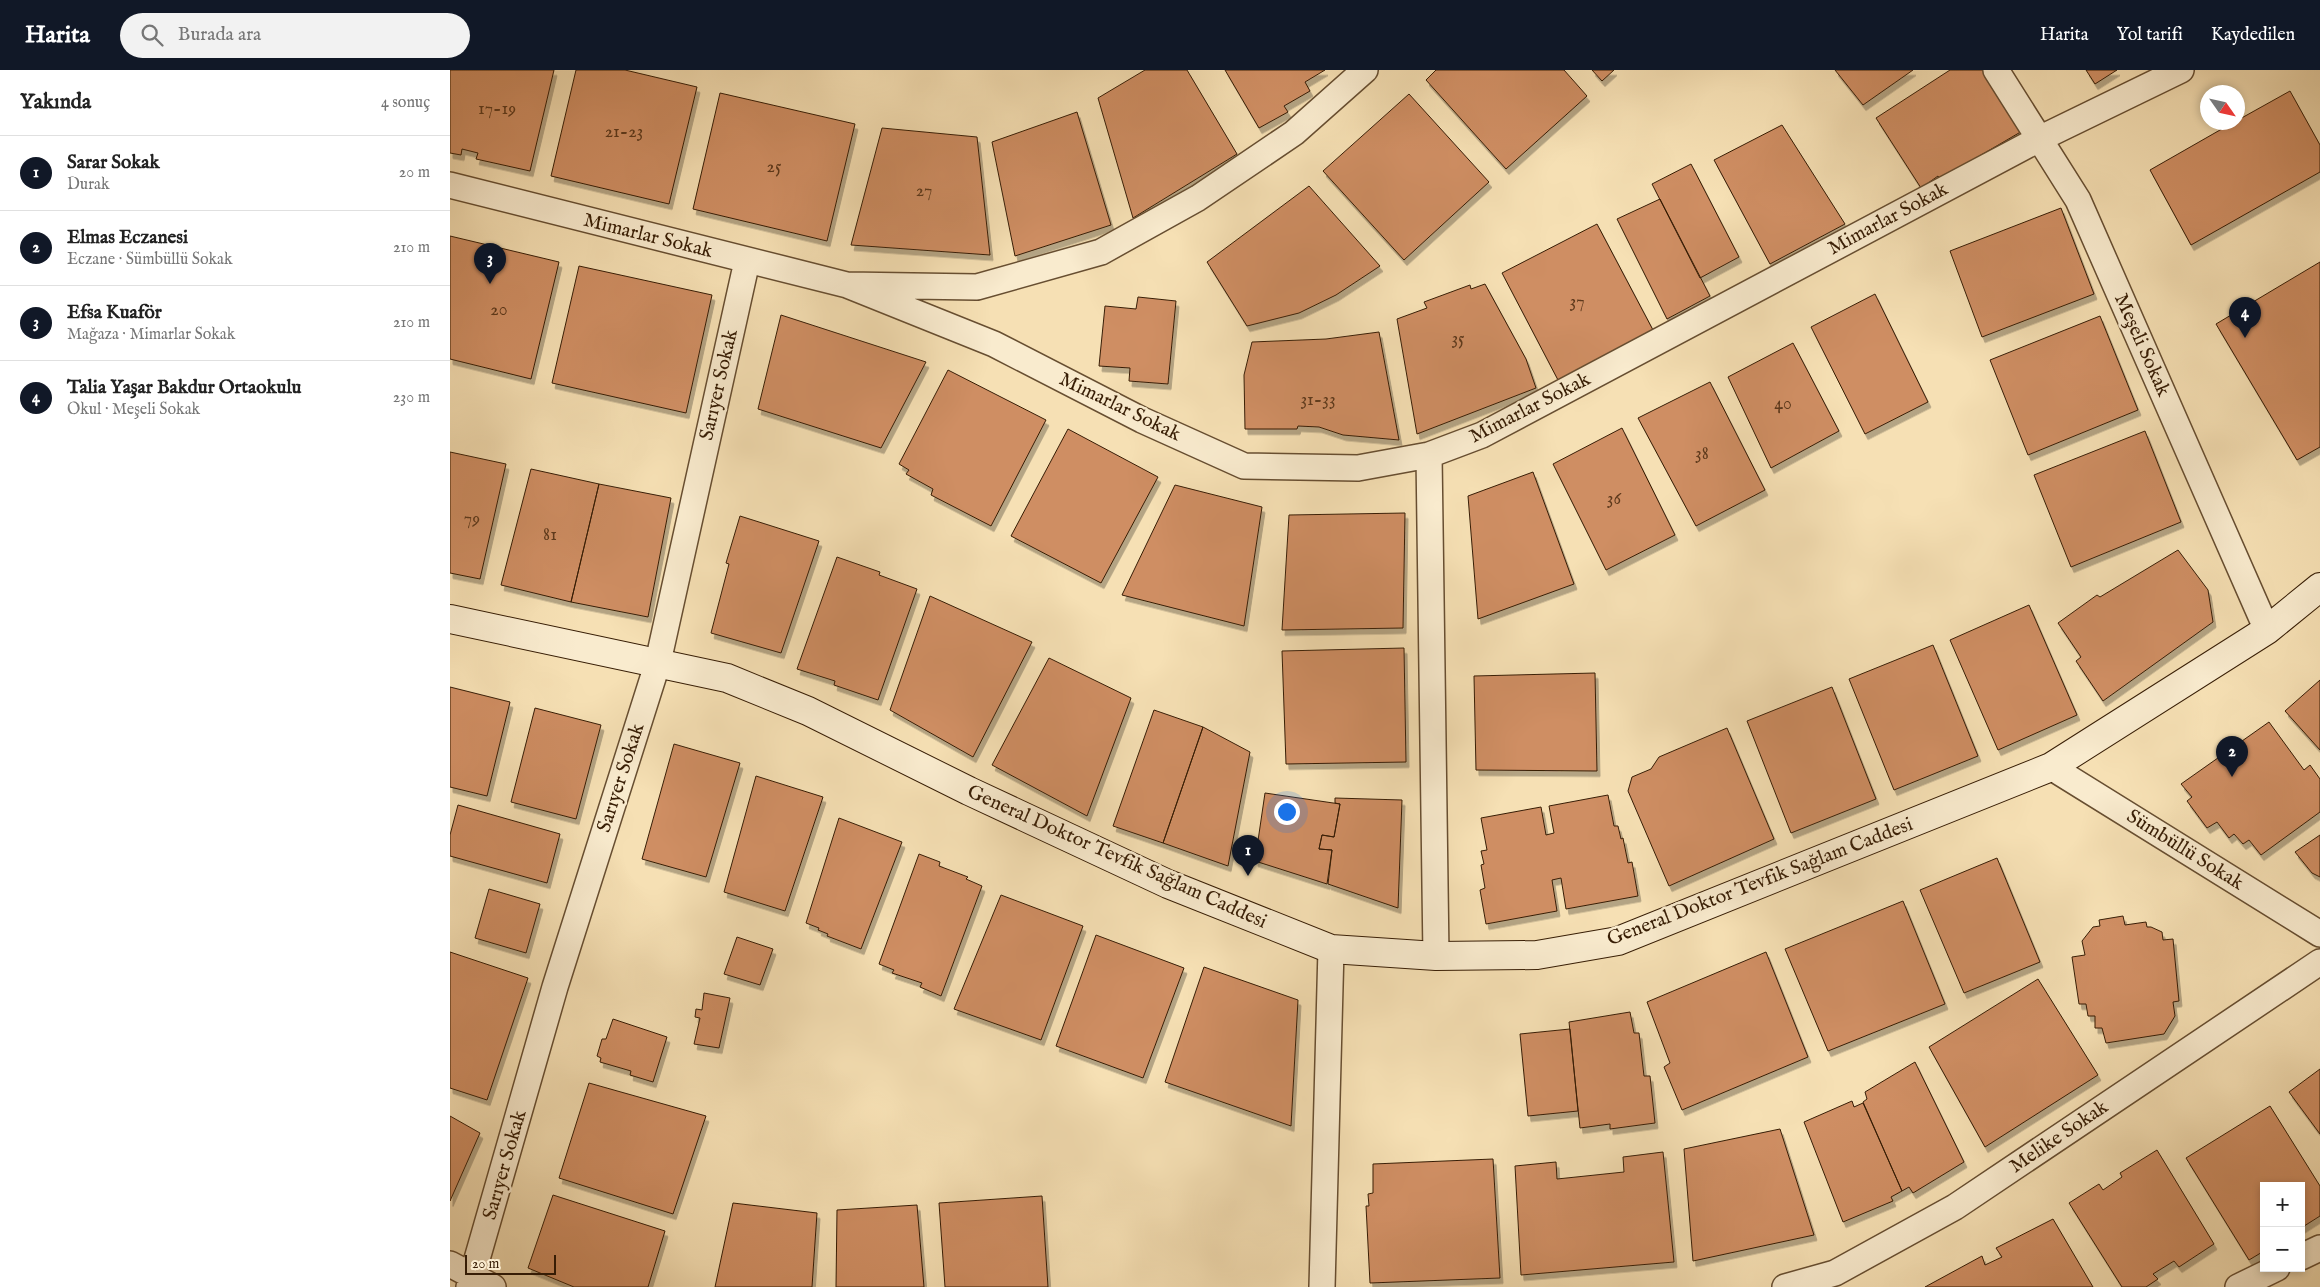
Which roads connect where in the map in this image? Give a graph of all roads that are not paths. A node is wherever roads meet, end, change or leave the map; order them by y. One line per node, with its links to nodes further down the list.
1 (1365, 70): 7 (street, Mimarlar Sokak)
2 (1996, 70): 4 (street, Meşeli Sokak)
3 (2182, 70): 4 (street, Mimarlar Sokak)
4 (2039, 138): 8 (street, Mimarlar Sokak); 11 (street, Meşeli Sokak)
5 (450, 186): 6 (street, Mimarlar Sokak)
6 (747, 261): 7 (street, Mimarlar Sokak); 12 (street, Sarıyer Sokak)
7 (847, 285): 8 (street, Mimarlar Sokak)
8 (1429, 454): 16 (street)
9 (2320, 587): 11 (main road, General Doktor Tevfik Sağlam Caddesi)
10 (450, 619): 12 (main road, General Doktor Tevfik Sağlam Caddesi)
11 (2267, 630): 13 (main road, General Doktor Tevfik Sağlam Caddesi)
12 (658, 662): 15 (main road, General Doktor Tevfik Sağlam Caddesi); 22 (street, Sarıyer Sokak)
13 (2051, 767): 14 (street, Sümbüllü Sokak); 16 (main road, General Doktor Tevfik Sağlam Caddesi)
14 (2320, 934)
15 (1330, 950): 16 (main road, General Doktor Tevfik Sağlam Caddesi); 23 (street)
16 (1436, 956)
17 (2320, 962): 24 (street, Melike Sokak)
18 (2320, 1248): 19 (street)
19 (2305, 1255)
20 (450, 1264): 22 (street)
21 (2269, 1272): 25 (street)
22 (478, 1284)
23 (1322, 1287)
24 (1785, 1287)
25 (2238, 1287)

